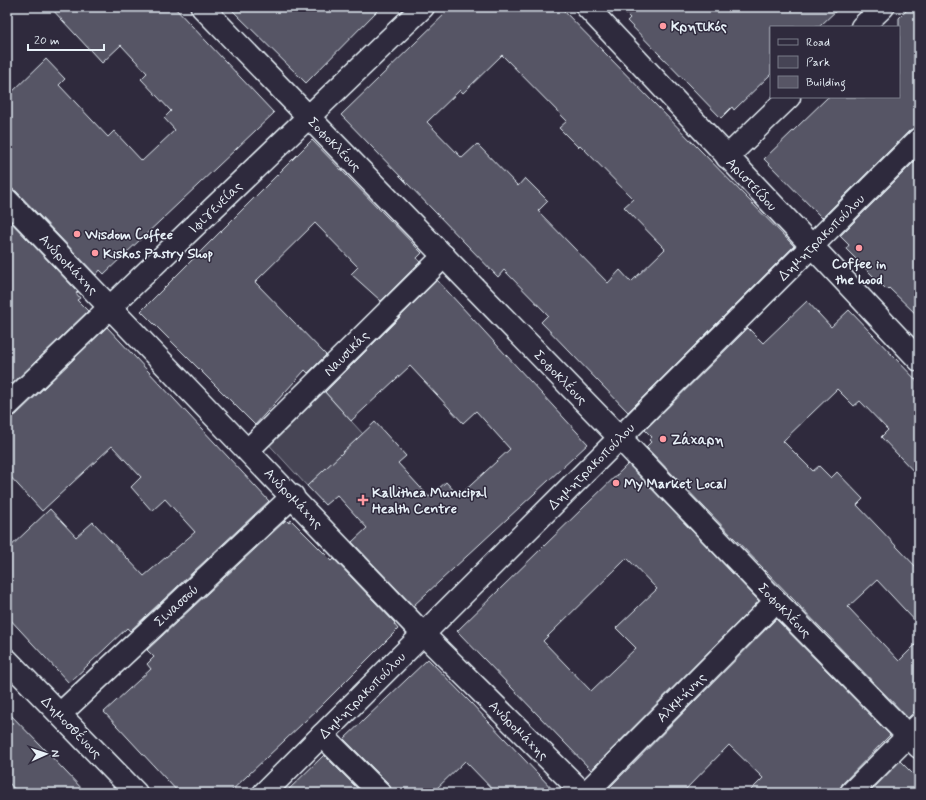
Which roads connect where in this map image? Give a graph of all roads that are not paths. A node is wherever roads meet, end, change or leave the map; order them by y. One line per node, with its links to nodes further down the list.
1 (202, 7): 7 (street, Σοφοκλέους)
2 (423, 7): 7 (street, Ιφιγενείας)
3 (587, 7): 9 (street, Αριστείδου)
4 (883, 7): 5 (street)
5 (863, 26)
6 (788, 98): 9 (street)
7 (308, 117): 12 (street, Σοφοκλέους); 13 (street, Ιφιγενείας)
8 (919, 139): 11 (street, Δημητρακοπούλου)
9 (727, 157): 11 (street, Αριστείδου)
10 (7, 200): 13 (street, Ανδρομάχης)
11 (811, 247): 14 (street, Αριστείδου); 16 (street, Δημητρακοπούλου)
12 (444, 256): 16 (street, Σοφοκλέους); 17 (street, Ναυσικάς)
13 (111, 308): 15 (street, Ιφιγενείας); 17 (street, Ανδρομάχης)
14 (919, 360)
15 (7, 406)
16 (620, 438): 19 (street, Σοφοκλέους); 20 (street, Δημητρακοπούλου)
17 (248, 450): 18 (street, Ανδρομάχης)
18 (293, 496): 20 (street, Ανδρομάχης); 22 (street, Σινασσού)
19 (776, 601): 24 (street, Σοφοκλέους); 29 (street, Αλκμήνης)
20 (423, 634): 23 (street, Δημητρακοπούλου); 28 (street, Ανδρομάχης)
21 (7, 660): 22 (street, Δημοσθένους)
22 (60, 714): 25 (street, Δημοσθένους)
23 (322, 735): 26 (street, Δημητρακοπούλου); 27 (street)
24 (915, 736): 30 (street)
25 (136, 793)
26 (264, 793)
27 (380, 793)
28 (583, 793)
29 (586, 793)
30 (851, 793)

